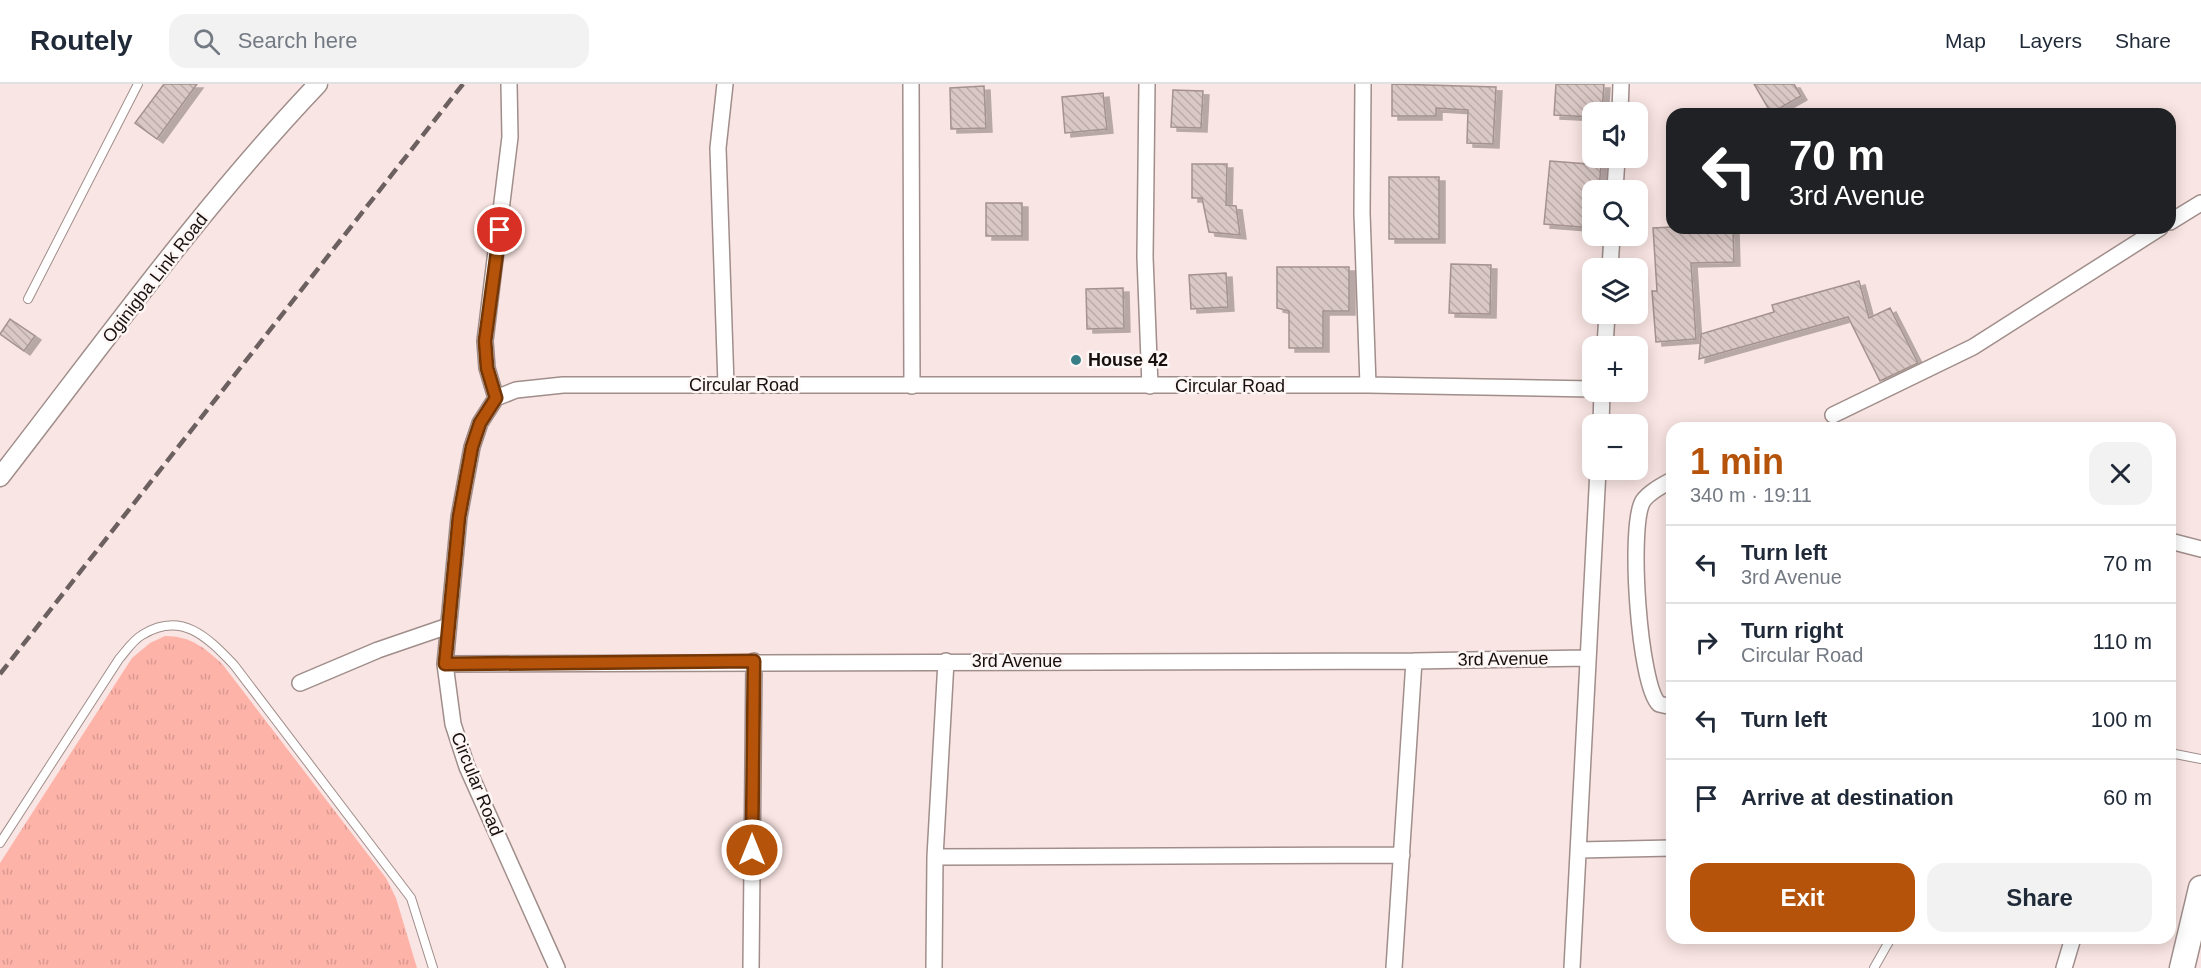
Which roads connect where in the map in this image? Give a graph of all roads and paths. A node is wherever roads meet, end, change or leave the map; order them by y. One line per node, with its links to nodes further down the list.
1 (138, 84): 13 (lane)
2 (318, 84): 21 (street, Oginigba Link Road)
3 (509, 84): 19 (street)
4 (725, 84): 14 (street)
5 (911, 84): 16 (street)
6 (1147, 84): 17 (street)
7 (1363, 84): 15 (street)
8 (1621, 84): 9 (street)
9 (1620, 102)
10 (2201, 203): 11 (street)
11 (2176, 218)
12 (2151, 234): 20 (street)
13 (28, 299)
14 (726, 385): 16 (street, Circular Road); 19 (street, Circular Road)
15 (1368, 385): 17 (street, Circular Road); 18 (street, Circular Road)
16 (912, 386): 17 (street, Circular Road)
17 (1150, 386)
18 (1582, 388)
19 (496, 398): 26 (street, Circular Road)
20 (1833, 415)
21 (0, 477)
22 (1597, 480): 27 (street)
23 (1666, 484): 33 (street)
24 (2176, 543): 25 (street)
25 (2201, 549)
26 (448, 626): 31 (street, Circular Road); 32 (street)
27 (1588, 658): 30 (street, 3rd Avenue); 38 (street)
28 (754, 661): 29 (street, 3rd Avenue); 31 (street, 3rd Avenue); 46 (street)
29 (946, 661): 30 (street, 3rd Avenue); 40 (street)
30 (1414, 661): 39 (street)
31 (445, 664): 45 (street, Circular Road)
32 (300, 683)
33 (1666, 706)
34 (2176, 754): 35 (lane)
35 (2201, 759)
36 (0, 843): 44 (lane)
37 (1666, 848): 38 (street)
38 (1579, 850): 49 (street)
39 (1402, 855): 40 (street); 48 (street)
40 (935, 857): 47 (street)
41 (2201, 888): 52 (main road)
42 (1888, 944): 50 (lane)
43 (2071, 944): 51 (street)
44 (433, 968)
45 (557, 968)
46 (751, 968)
47 (934, 968)
48 (1394, 968)
49 (1572, 968)
50 (1874, 968)
51 (2064, 968)
52 (2182, 968)

